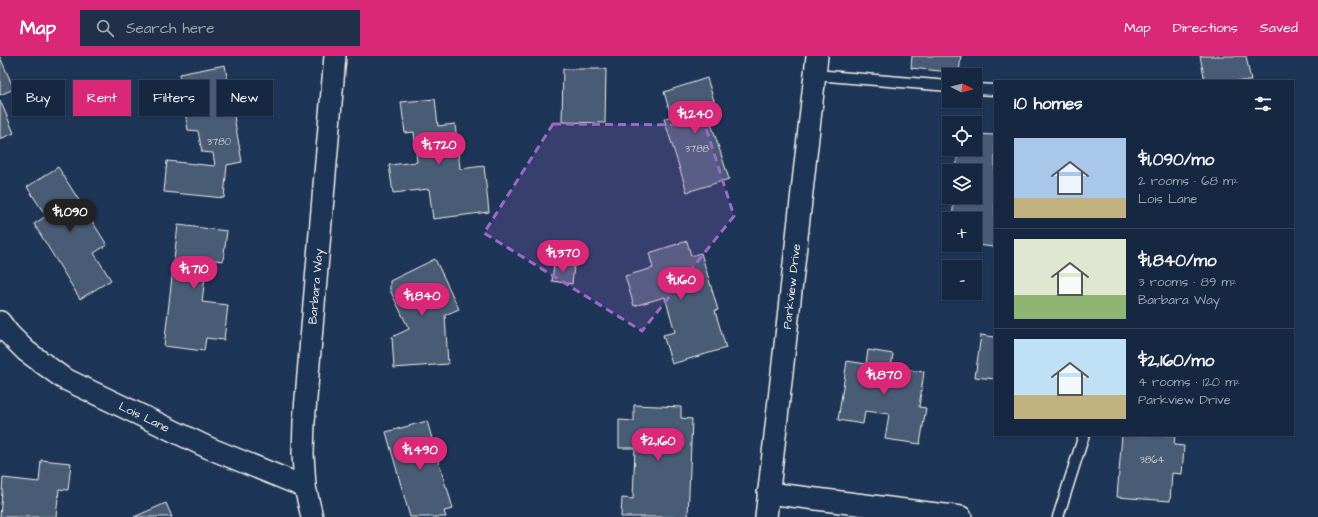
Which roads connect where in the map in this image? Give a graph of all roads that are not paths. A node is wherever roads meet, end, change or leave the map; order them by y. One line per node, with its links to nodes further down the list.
1 (335, 56): 8 (street, Barbara Way)
2 (816, 65): 3 (lane); 9 (street, Parkview Drive)
3 (942, 85)
4 (982, 89): 5 (lane)
5 (994, 90)
6 (0, 322): 8 (street, Lois Lane)
7 (1084, 436): 13 (lane)
8 (305, 487): 10 (street, Barbara Way)
9 (768, 494): 11 (street, Parkview Drive); 12 (street)
10 (312, 517)
11 (766, 517)
12 (961, 517)
13 (1058, 517)

